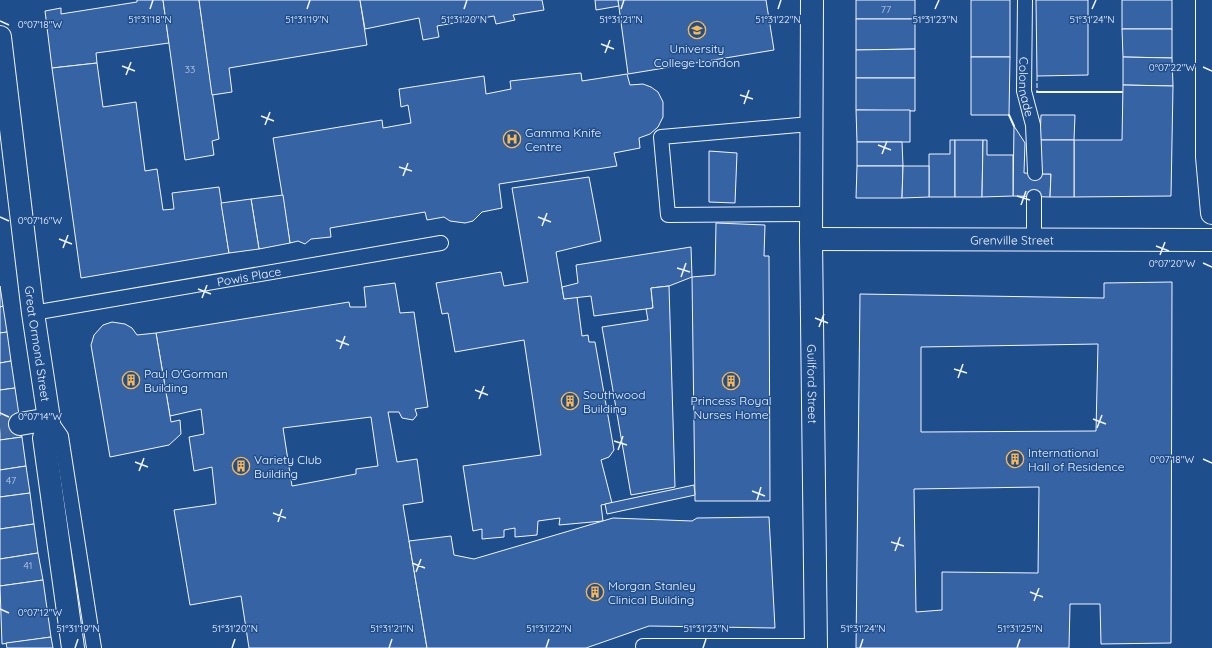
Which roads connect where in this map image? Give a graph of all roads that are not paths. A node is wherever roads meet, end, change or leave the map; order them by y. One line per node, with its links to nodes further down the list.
1 (812, 0): 5 (main road, Guilford Street)
2 (1025, 0): 6 (lane, Colonnade)
3 (1207, 0): 8 (main road)
4 (0, 37): 14 (main road, Great Ormond Street)
5 (810, 124): 9 (main road, Guilford Street); 9 (lane)
6 (1035, 173)
7 (1034, 197): 11 (lane)
8 (1212, 213)
9 (811, 214): 10 (main road, Guilford Street)
10 (811, 239): 11 (main road, Grenville Street); 18 (main road, Guilford Street)
11 (1034, 239): 12 (main road, Grenville Street)
12 (1212, 240)
13 (441, 242): 14 (lane, Powis Place)
14 (33, 313): 15 (main road, Great Ormond Street)
15 (49, 419): 16 (main road); 19 (main road, Great Ormond Street); 20 (lane)
16 (20, 424)
17 (643, 646): 18 (lane)
18 (815, 647)
19 (73, 648)
20 (94, 648)

